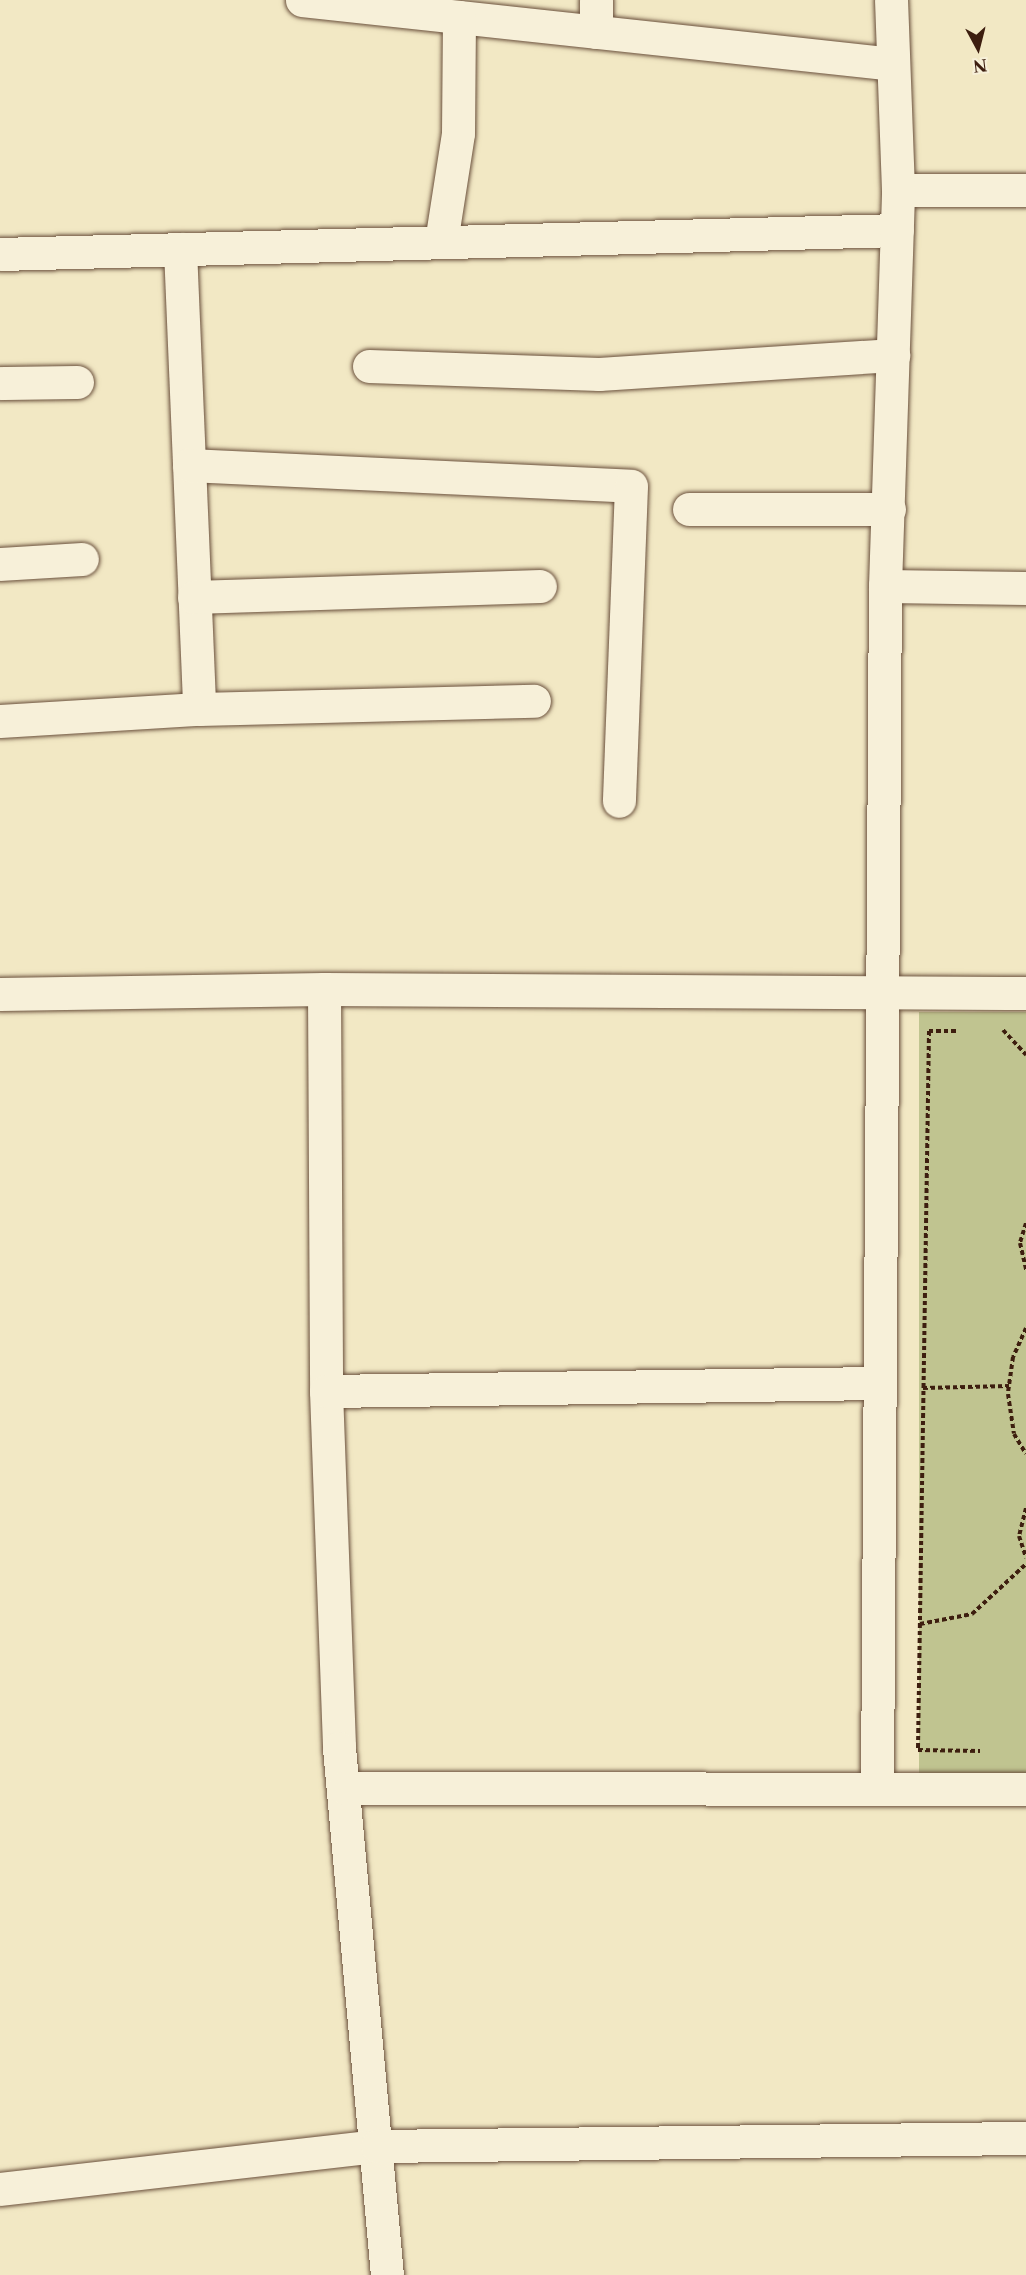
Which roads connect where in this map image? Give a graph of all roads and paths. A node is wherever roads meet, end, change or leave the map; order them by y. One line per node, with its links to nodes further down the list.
1 (302, 0): 3 (street)
2 (891, 0): 5 (street)
3 (444, 10): 4 (street); 9 (street)
4 (596, 16): 5 (street)
5 (893, 64): 6 (street)
6 (898, 190): 7 (street); 8 (street)
7 (1026, 190)
8 (897, 230): 9 (street); 12 (street)
9 (441, 242): 10 (street)
10 (180, 249): 11 (street); 16 (street)
11 (0, 254)
12 (893, 355): 13 (street); 18 (street)
13 (369, 366)
14 (77, 382): 15 (street)
15 (0, 383)
16 (189, 465): 24 (street); 28 (street)
17 (689, 509): 18 (street)
18 (889, 509): 22 (street)
19 (82, 559): 20 (street)
20 (0, 564)
21 (540, 586): 24 (street)
22 (885, 586): 23 (street); 32 (street)
23 (1026, 588)
24 (194, 597): 26 (street)
25 (534, 701): 26 (street)
26 (199, 709): 27 (street)
27 (0, 721)
28 (619, 801)
29 (324, 988): 31 (street); 32 (street); 42 (street)
30 (1026, 993): 32 (street)
31 (0, 994)
32 (881, 994): 39 (street)
33 (994, 1030): 35 (path)
34 (961, 1031): 41 (path)
35 (1026, 1055)
36 (1026, 1223): 37 (path)
37 (1026, 1270)
38 (1026, 1328): 40 (path)
39 (880, 1383): 42 (street); 49 (street)
40 (1009, 1386): 41 (path); 43 (path)
41 (923, 1388): 47 (path)
42 (326, 1391): 50 (street)
43 (1026, 1454)
44 (1026, 1508): 45 (path)
45 (1026, 1558)
46 (1026, 1564): 47 (path)
47 (920, 1624): 48 (path)
48 (993, 1751)
49 (877, 1787): 50 (street); 51 (street)
50 (344, 1788): 53 (street)
51 (1026, 1789)
52 (1026, 2138): 53 (street)
53 (377, 2146): 54 (street); 55 (street)
54 (0, 2189)
55 (387, 2275)

